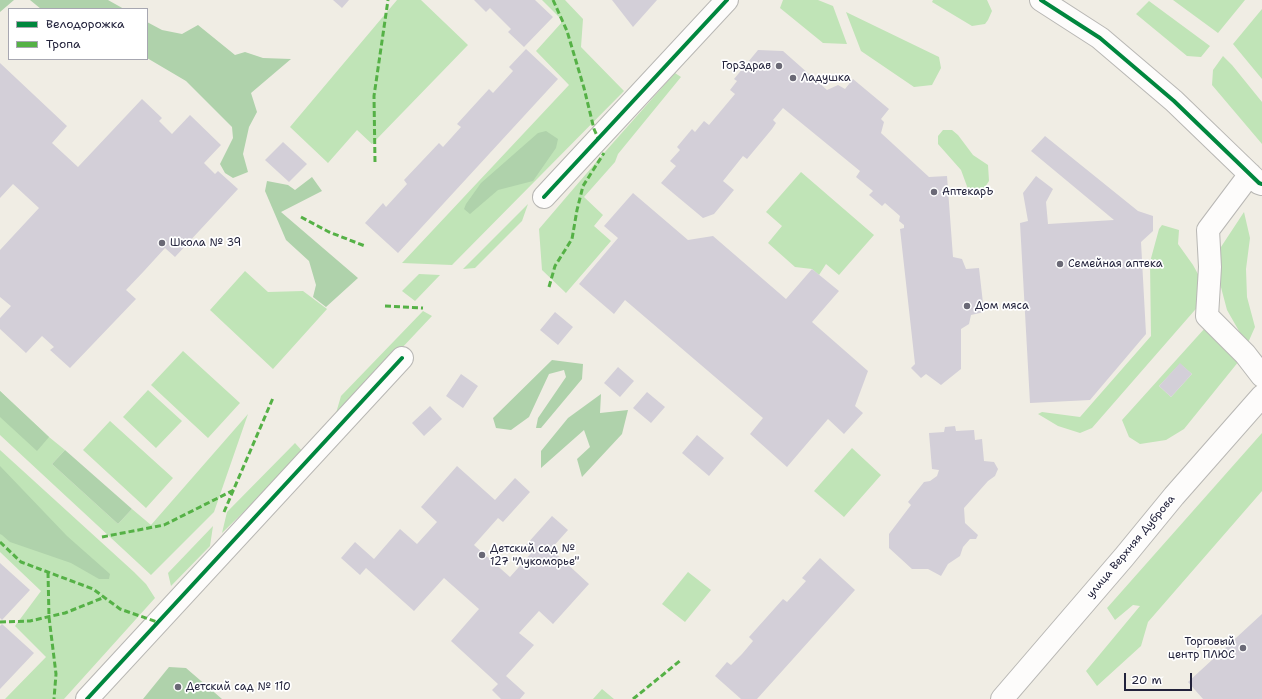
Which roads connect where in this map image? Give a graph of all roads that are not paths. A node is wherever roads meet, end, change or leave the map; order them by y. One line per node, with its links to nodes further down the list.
1 (727, 0): 4 (street)
2 (1041, 0): 3 (street)
3 (1258, 183): 6 (street)
4 (544, 197)
5 (402, 358): 8 (street)
6 (1262, 376)
7 (1262, 396): 9 (street, улица Верхняя Дуброва)
8 (87, 699)
9 (1002, 699)

